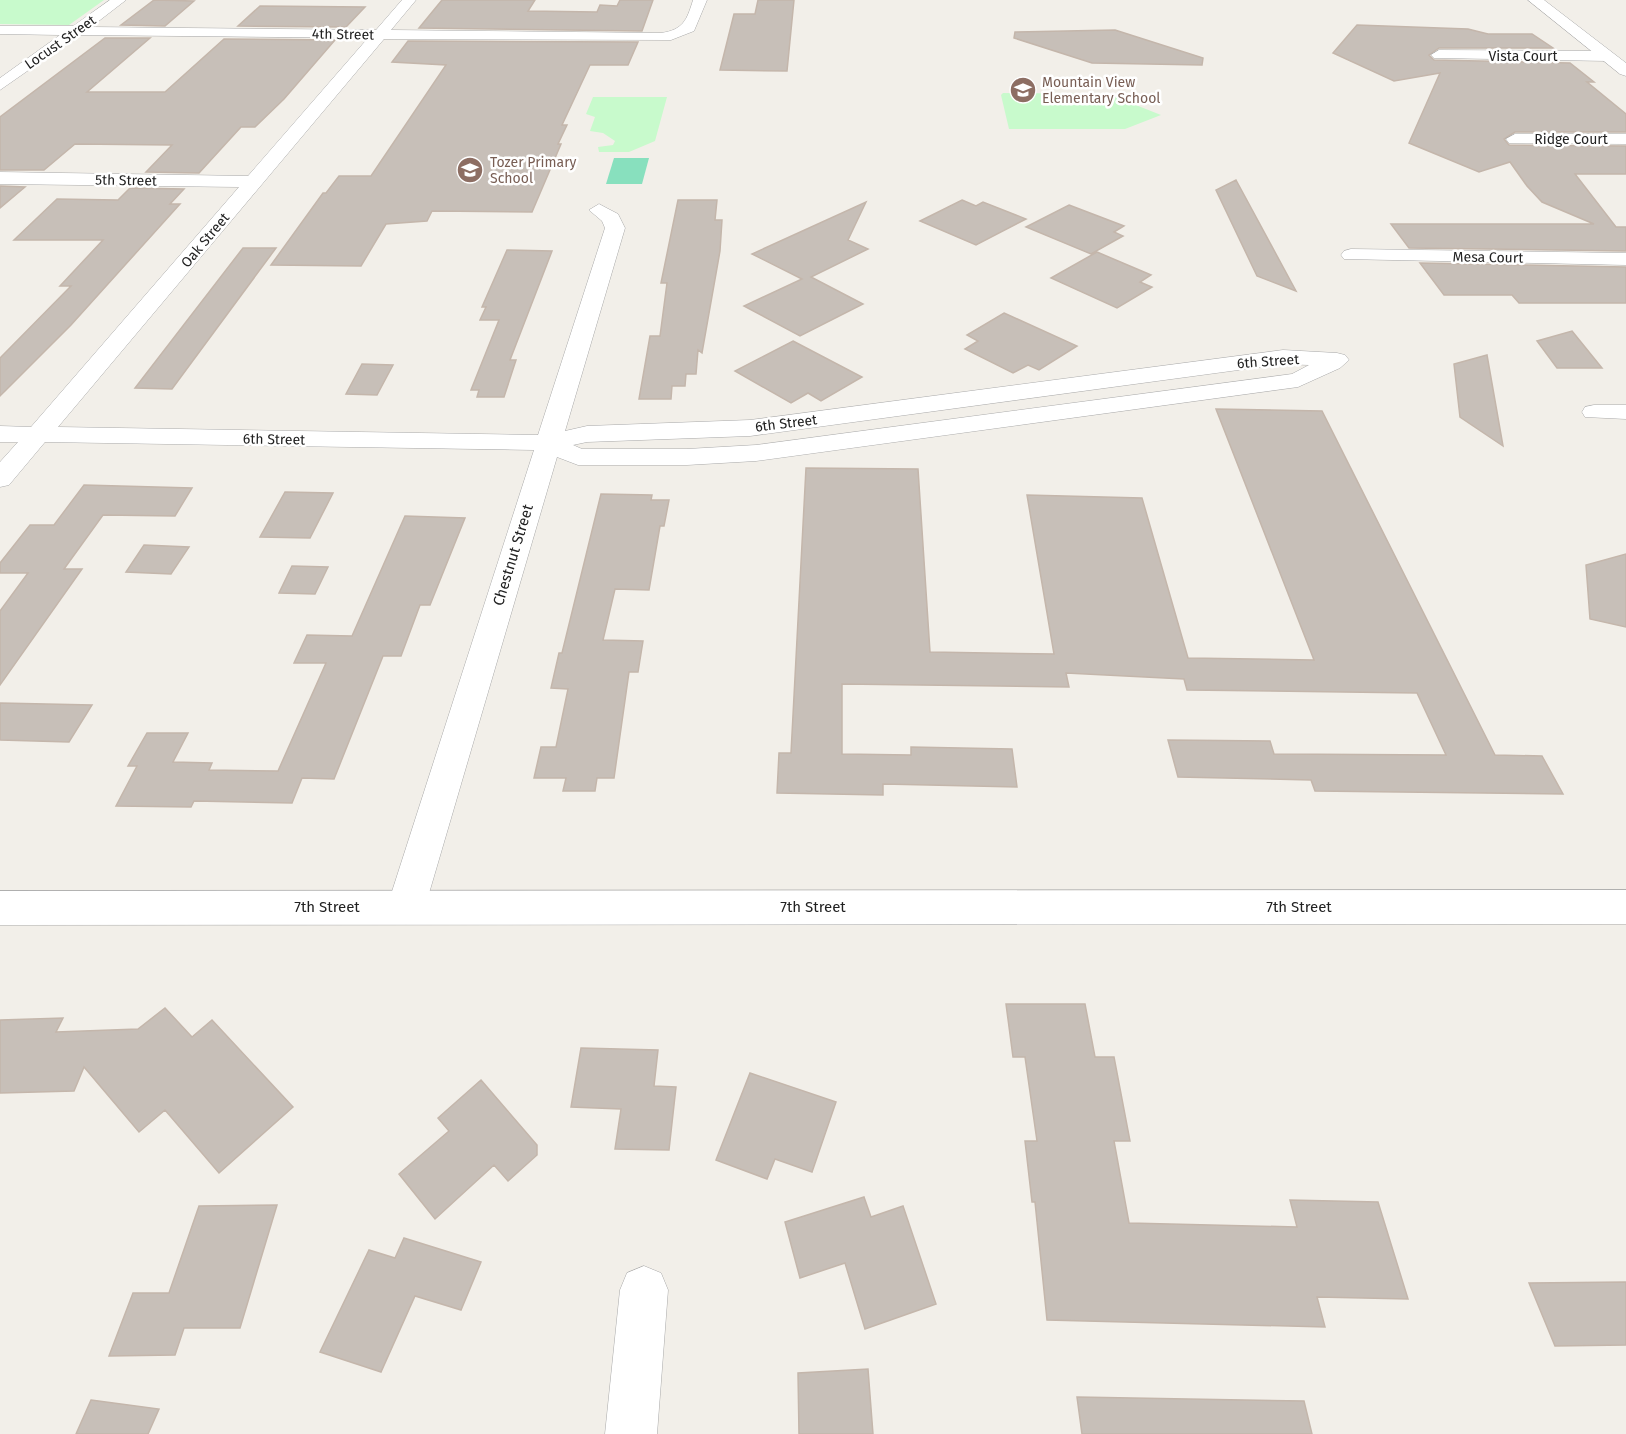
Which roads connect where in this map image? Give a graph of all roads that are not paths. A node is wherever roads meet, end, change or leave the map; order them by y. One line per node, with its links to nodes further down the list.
1 (119, 0): 6 (street, Locust Street)
2 (409, 0): 7 (street, Oak Street)
3 (700, 0): 7 (street, 4th Street)
4 (1535, 0): 9 (street)
5 (0, 30): 6 (street, 4th Street)
6 (76, 31): 7 (street, 4th Street); 11 (street, Locust Street)
7 (380, 34): 15 (street, Oak Street)
8 (1439, 55): 9 (street, Vista Court)
9 (1608, 56): 10 (street)
10 (1626, 71)
11 (0, 85)
12 (1515, 138): 13 (street, Ridge Court)
13 (1626, 139)
14 (0, 178): 15 (street, 5th Street)
15 (252, 182): 22 (street, Oak Street)
16 (599, 210): 23 (street, Chestnut Street)
17 (1351, 255): 18 (street, Mesa Court)
18 (1626, 259)
19 (1594, 412): 20 (street)
20 (1626, 412)
21 (0, 434): 22 (street, 6th Street)
22 (37, 435): 23 (street, 6th Street); 24 (street, Oak Street)
23 (547, 443): 23 (street, 6th Street); 25 (street, Chestnut Street)
24 (0, 479)
25 (406, 907): 26 (street, 7th Street); 27 (street, 7th Street)
26 (1626, 907)
27 (0, 908)
28 (644, 1290): 29 (street)
29 (631, 1434)

